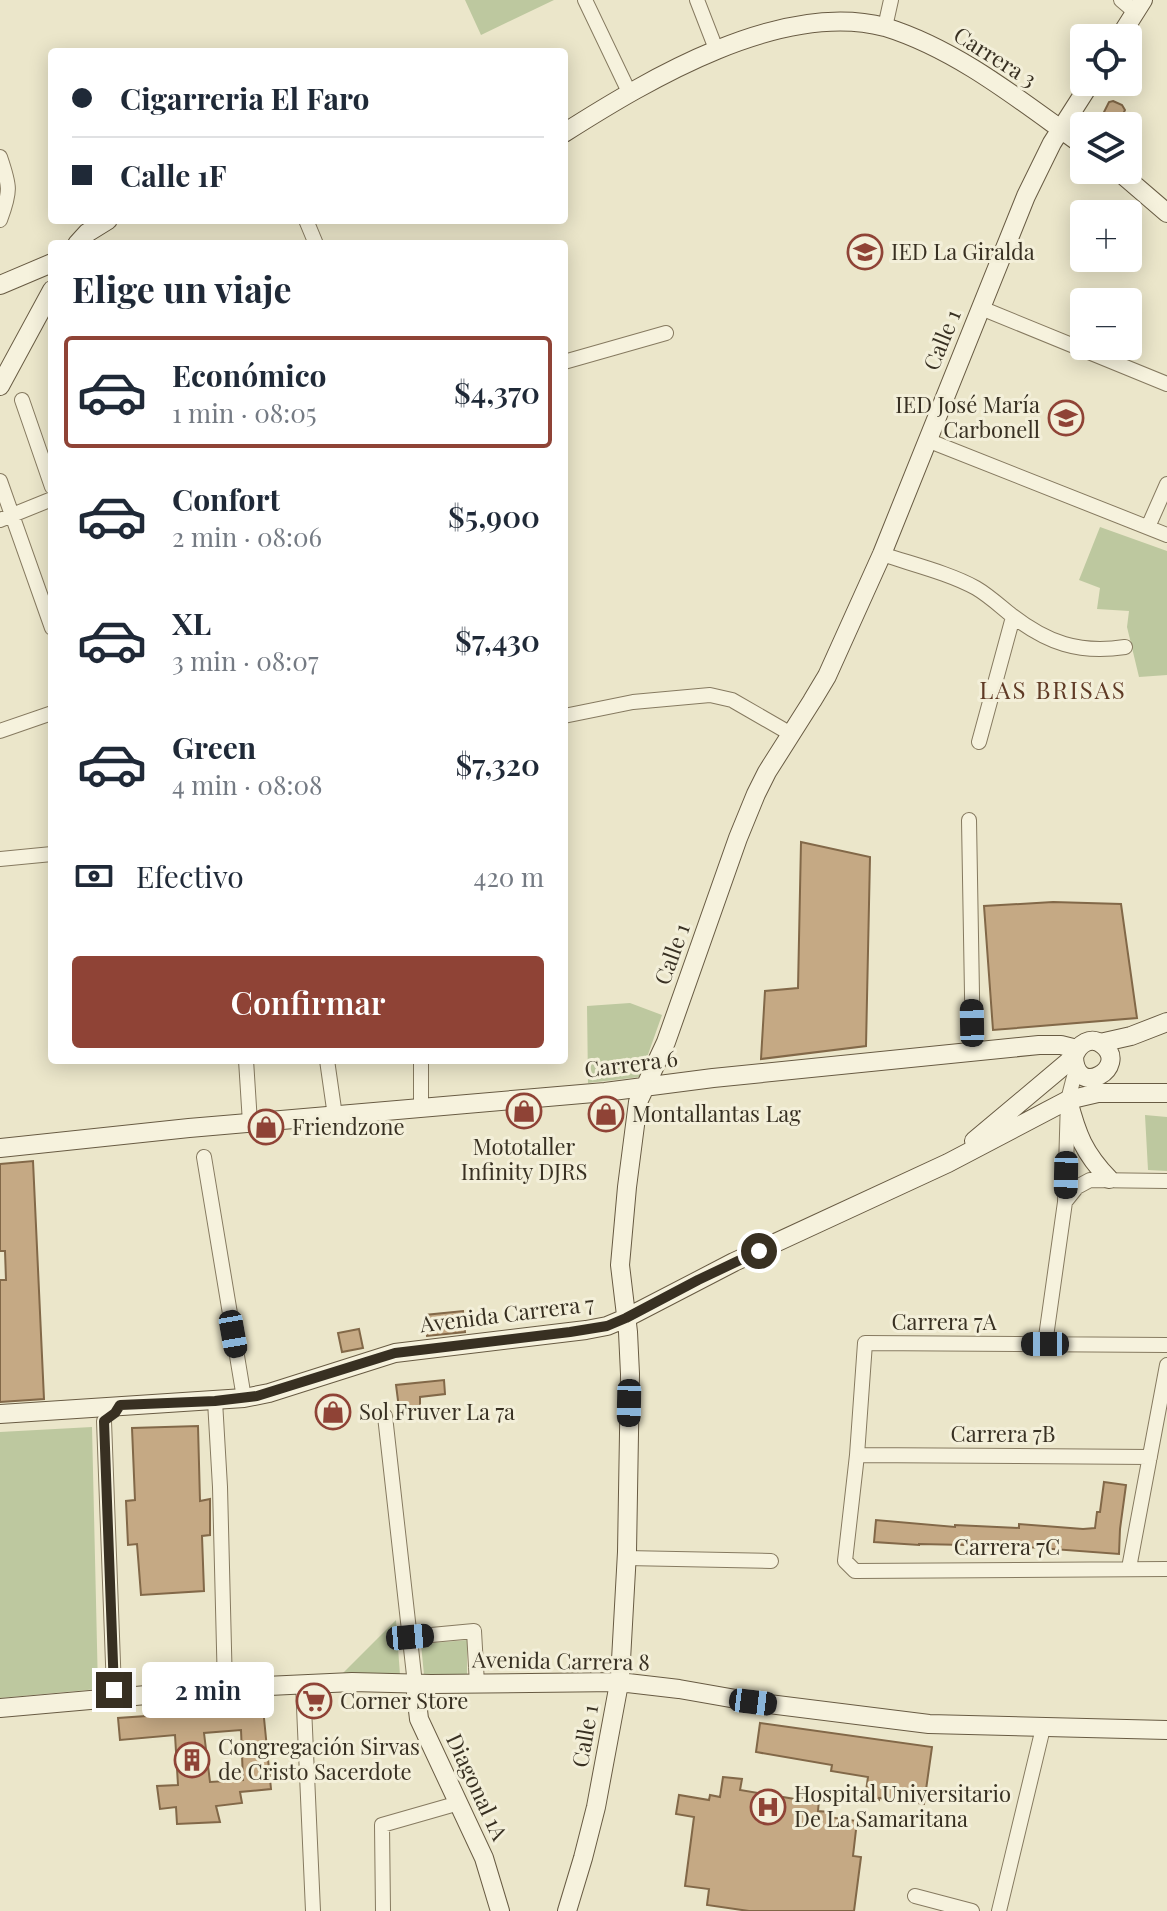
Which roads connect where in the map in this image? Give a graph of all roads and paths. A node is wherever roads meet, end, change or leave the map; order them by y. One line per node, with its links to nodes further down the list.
1 (585, 0): 8 (street)
2 (697, 0): 7 (street)
3 (891, 0): 6 (street)
4 (1133, 4): 5 (street)
5 (1125, 24)
6 (885, 27): 7 (street, Carrera 3); 10 (street, Carrera 3)
7 (716, 49): 8 (street, Carrera 3)
8 (629, 92): 11 (street, Carrera 3)
9 (1082, 96): 10 (street, Calle 1)
10 (1061, 129): 12 (street, Carrera 3); 23 (street, Calle 1)
11 (568, 130)
12 (1070, 136)
13 (0, 157): 14 (street)
14 (4, 181): 17 (street)
15 (1133, 184): 16 (street)
16 (1167, 213)
17 (0, 220)
18 (102, 224): 19 (street)
19 (81, 240)
20 (48, 265): 21 (street)
21 (0, 285)
22 (48, 297): 27 (street)
23 (981, 308): 26 (street); 29 (street, Calle 1)
24 (666, 333): 25 (street)
25 (568, 361)
26 (1167, 384)
27 (0, 386)
28 (22, 400): 30 (street)
29 (927, 440): 35 (street); 37 (street, Calle 1)
30 (48, 475)
31 (0, 481): 34 (street)
32 (1167, 484): 35 (street)
33 (48, 501): 34 (street)
34 (6, 518): 39 (street)
35 (1148, 527): 36 (street)
36 (1167, 535)
37 (882, 554): 38 (street); 44 (street, Calle 1)
38 (1013, 617): 40 (street); 45 (street)
39 (48, 618)
40 (1125, 647)
41 (48, 714): 43 (street)
42 (568, 715): 44 (street)
43 (0, 731)
44 (791, 734): 56 (street, Calle 1)
45 (979, 742)
46 (969, 820): 50 (street)
47 (48, 854): 48 (street)
48 (0, 859)
49 (1167, 1022): 51 (street)
50 (973, 1052): 52 (street, Carrera 6); 56 (street, Carrera 6)
51 (1106, 1057): 52 (street); 52 (street); 57 (street)
52 (1075, 1058): 59 (street); 65 (street)
53 (246, 1064): 62 (street)
54 (328, 1064): 61 (street)
55 (421, 1064): 60 (street)
56 (645, 1087): 60 (street, Carrera 6); 69 (street, Calle 1)
57 (1125, 1093): 58 (street, Avenida Carrera 7); 59 (street, Avenida Carrera 7)
58 (1167, 1093)
59 (1068, 1100): 65 (street, Avenida Carrera 7); 66 (street); 68 (street)
60 (421, 1109): 61 (street, Carrera 6)
61 (335, 1116): 62 (street, Carrera 6)
62 (250, 1123): 63 (street, Carrera 6)
63 (0, 1148)
64 (204, 1157): 73 (street)
65 (948, 1163): 69 (street, Avenida Carrera 7)
66 (1109, 1179): 67 (street); 68 (street)
67 (1167, 1181)
68 (1065, 1202): 70 (street)
69 (626, 1318): 73 (street, Avenida Carrera 7); 80 (street, Calle 1)
70 (1045, 1344): 71 (street, Carrera 7A); 78 (street, Carrera 7A)
71 (1167, 1345)
72 (1167, 1365): 79 (street)
73 (244, 1398): 74 (street, Avenida Carrera 7)
74 (215, 1401): 76 (street, Avenida Carrera 7); 89 (street)
75 (0, 1414): 76 (street, Avenida Carrera 7)
76 (98, 1414): 90 (street)
77 (385, 1416): 84 (street)
78 (857, 1455): 79 (street, Carrera 7B); 82 (street, Carrera 7C)
79 (1150, 1457): 82 (street)
80 (626, 1558): 81 (street); 85 (street, Calle 1)
81 (771, 1561)
82 (1129, 1568): 83 (street, Carrera 7C)
83 (1167, 1569)
84 (410, 1637): 87 (street); 88 (street)
85 (619, 1682): 88 (street, Avenida Carrera 8); 92 (street, Avenida Carrera 8); 99 (street, Calle 1)
86 (303, 1684): 87 (street, Avenida Carrera 8); 89 (street, Avenida Carrera 8); 96 (street)
87 (415, 1684): 88 (street, Avenida Carrera 8); 94 (street, Diagonal 1A)
88 (477, 1684)
89 (225, 1688): 90 (street, Avenida Carrera 8)
90 (114, 1694): 91 (street, Avenida Carrera 8)
91 (0, 1708)
92 (1043, 1728): 93 (street, Avenida Carrera 8); 101 (street)
93 (1167, 1730)
94 (459, 1803): 97 (street); 98 (street, Diagonal 1A)
95 (915, 1896): 100 (street)
96 (313, 1911)
97 (383, 1911)
98 (500, 1911)
99 (567, 1911)
100 (972, 1911)
101 (999, 1911)

